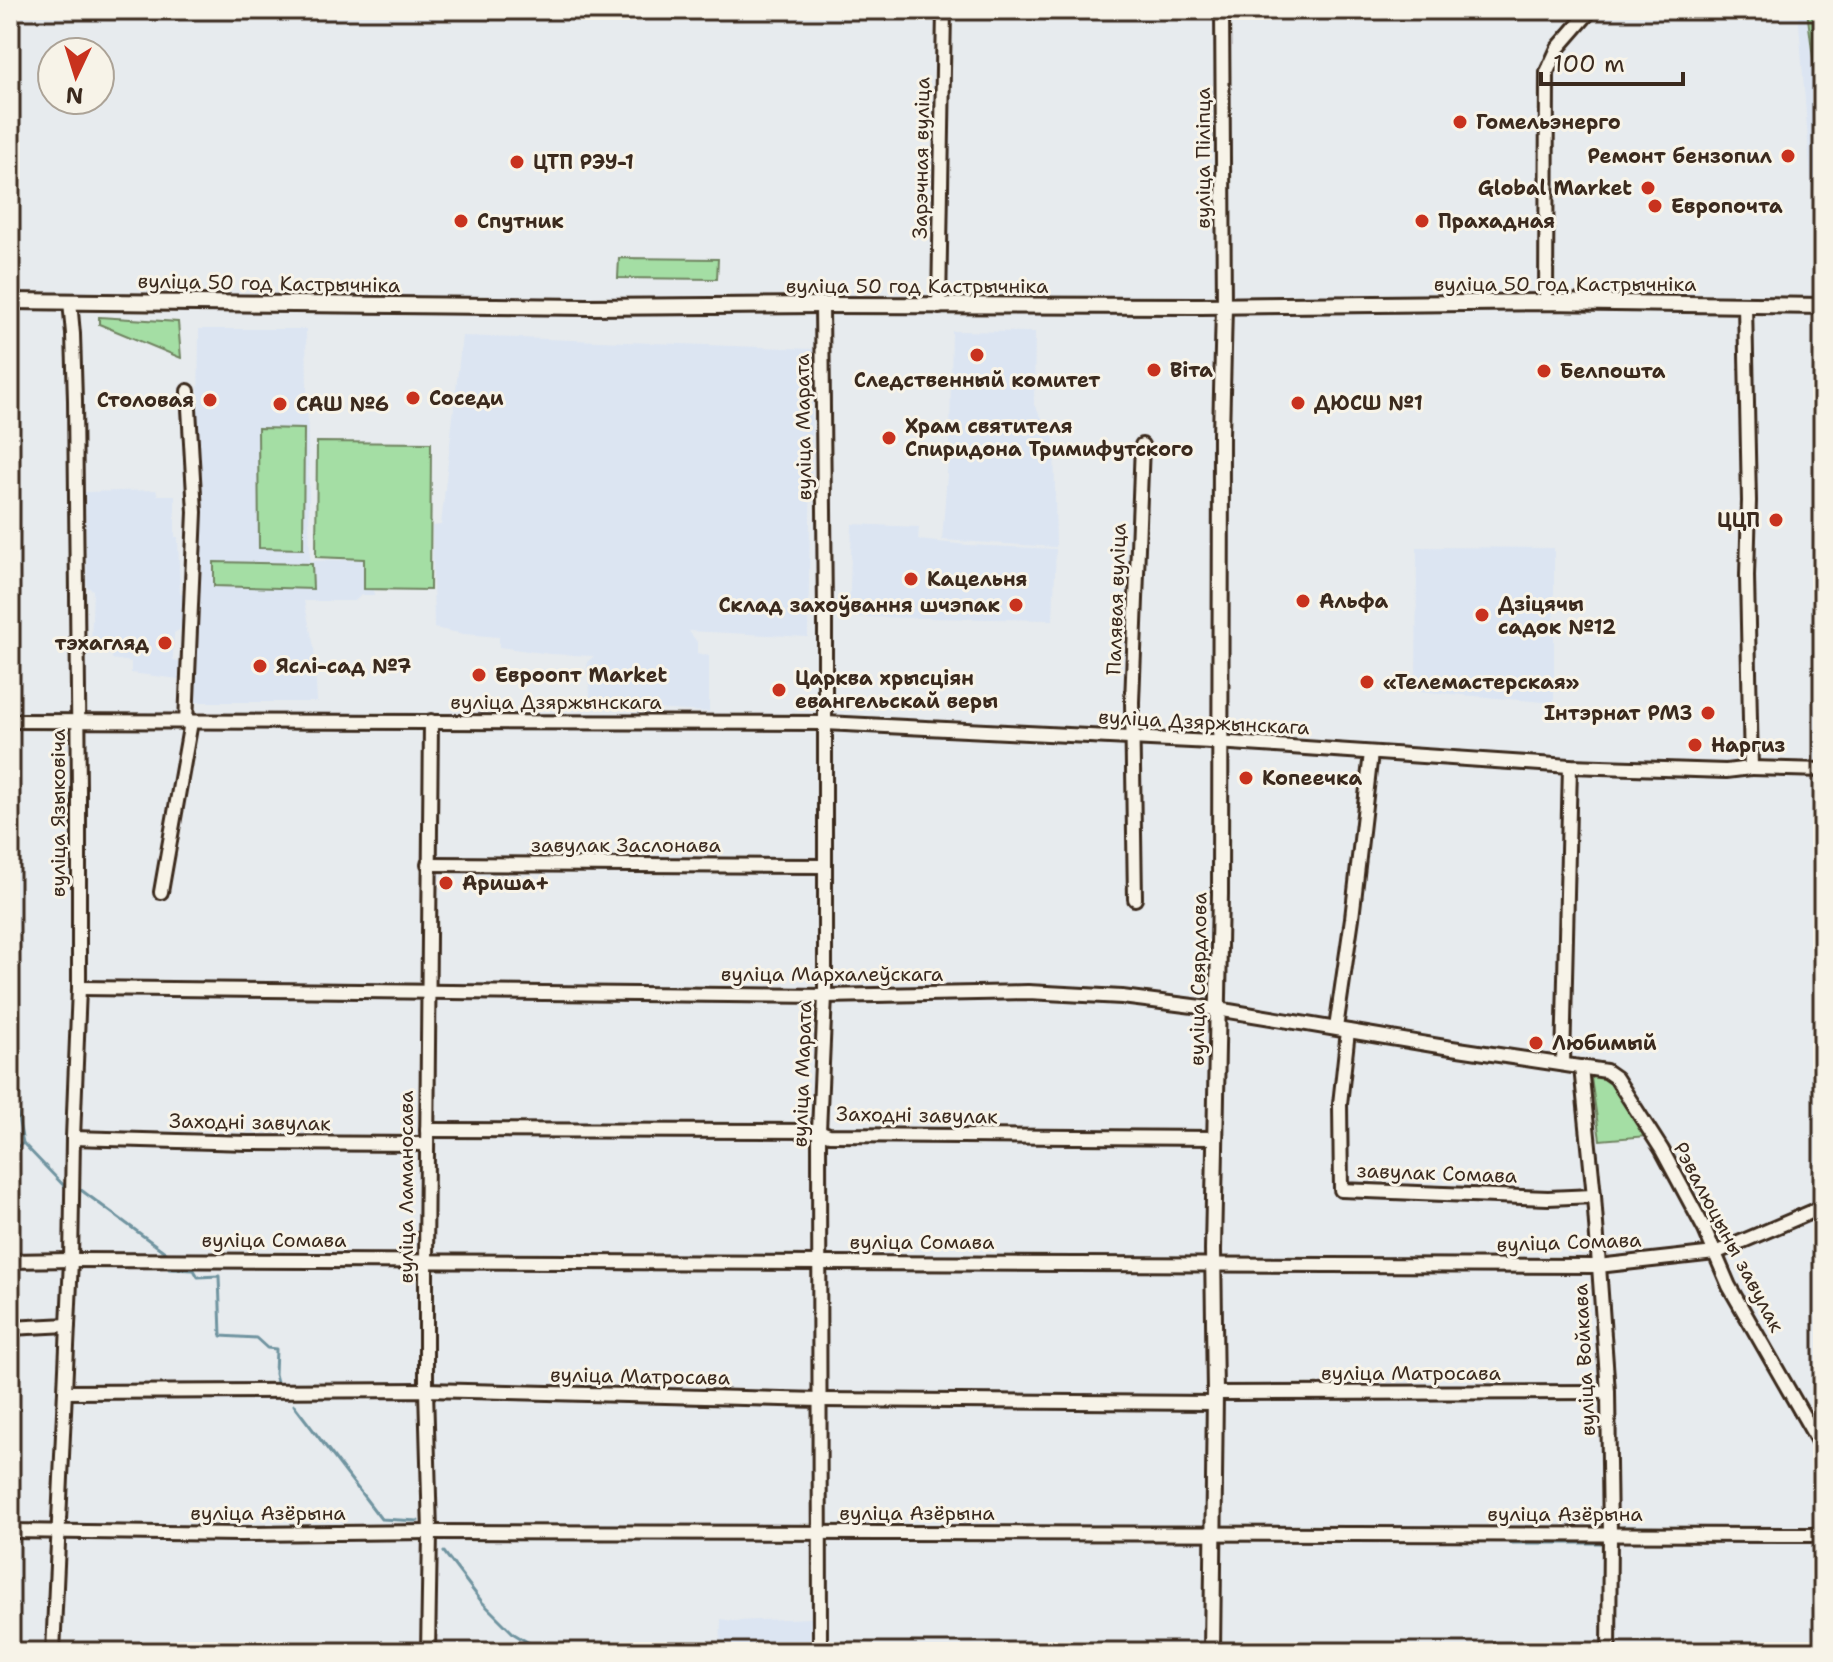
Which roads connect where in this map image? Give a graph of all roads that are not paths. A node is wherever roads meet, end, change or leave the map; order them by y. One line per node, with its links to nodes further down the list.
1 (944, 10): 11 (street, Зарэчная вуліца)
2 (1222, 10): 9 (street, вуліца Піліпца)
3 (1591, 10): 6 (street)
4 (10, 301): 5 (main road, вуліца 50 год Кастрычніка)
5 (70, 301): 7 (main road, вуліца 50 год Кастрычніка); 15 (street, вуліца Языковіча)
6 (1546, 302): 8 (main road, вуліца 50 год Кастрычніка); 9 (main road, вуліца 50 год Кастрычніка)
7 (822, 305): 11 (main road, вуліца 50 год Кастрычніка); 18 (street, вуліца Марата)
8 (1745, 305): 10 (main road, вуліца 50 год Кастрычніка); 23 (street)
9 (1224, 306): 11 (main road, вуліца 50 год Кастрычніка); 20 (main road, вуліца Свярдлова)
10 (1823, 306)
11 (939, 307)
12 (188, 391): 17 (street)
13 (1142, 445): 19 (street, Палявая вуліца)
14 (10, 721): 15 (street, вуліца Дзяржынскага)
15 (78, 721): 17 (street, вуліца Дзяржынскага); 29 (street, вуліца Языковіча)
16 (431, 721): 17 (street, вуліца Дзяржынскага); 18 (street, вуліца Дзяржынскага); 25 (street, вуліца Ламаносава)
17 (189, 722): 27 (street)
18 (825, 723): 19 (street, вуліца Дзяржынскага); 26 (street, вуліца Марата)
19 (1132, 738): 20 (street, вуліца Дзяржынскага); 28 (street, Палявая вуліца)
20 (1220, 742): 21 (street, вуліца Дзяржынскага); 32 (main road, вуліца Свярдлова)
21 (1371, 753): 22 (street, вуліца Дзяржынскага); 33 (street)
22 (1570, 766): 23 (street, вуліца Дзяржынскага); 34 (street)
23 (1751, 768): 24 (street, вуліца Дзяржынскага)
24 (1823, 770)
25 (428, 864): 26 (street, завулак Заслонава); 30 (street, вуліца Ламаносава)
26 (825, 866): 31 (street, вуліца Марата)
27 (161, 892)
28 (1135, 899)
29 (79, 988): 30 (street, вуліца Мархалеўскага); 38 (street, вуліца Языковіча)
30 (428, 992): 31 (street, вуліца Мархалеўскага); 36 (street, вуліца Ламаносава)
31 (825, 996): 32 (street, вуліца Мархалеўскага); 37 (street, вуліца Марата)
32 (1217, 1009): 33 (street, вуліца Мархалеўскага); 39 (main road, вуліца Свярдлова)
33 (1342, 1030): 34 (street, вуліца Мархалеўскага); 41 (street, завулак Сомава)
34 (1563, 1064): 35 (street, вуліца Мархалеўскага)
35 (1581, 1067): 41 (street, вуліца Войкава); 43 (street, Рэвалюцыны завулак)
36 (427, 1130): 37 (street, Заходні завулак); 40 (street, вуліца Ламаносава)
37 (819, 1131): 39 (street, Заходні завулак); 47 (street, вуліца Марата)
38 (73, 1138): 40 (street, Заходні завулак); 44 (street, вуліца Языковіча)
39 (1216, 1138): 48 (main road, вуліца Свярдлова)
40 (427, 1144): 46 (street, вуліца Ламаносава)
41 (1594, 1196): 49 (street, вуліца Войкава)
42 (1823, 1207): 43 (street, вуліца Сомава)
43 (1715, 1253): 49 (street, вуліца Сомава); 57 (street, Рэвалюцыны завулак)
44 (71, 1260): 45 (street, вуліца Сомава); 46 (street, вуліца Сомава); 50 (street, вуліца Языковіча)
45 (10, 1261)
46 (426, 1261): 47 (street, вуліца Сомава); 52 (street, вуліца Ламаносава)
47 (819, 1261): 48 (street, вуліца Сомава); 56 (street, вуліца Марата)
48 (1213, 1263): 49 (street, вуліца Сомава); 55 (main road, вуліца Свярдлова)
49 (1598, 1266): 54 (street, вуліца Войкава)
50 (68, 1325): 51 (street); 53 (street, вуліца Языковіча)
51 (10, 1328)
52 (426, 1390): 53 (street, вуліца Матросава); 56 (street, вуліца Матросава); 60 (street, вуліца Ламаносава)
53 (65, 1392): 59 (street, вуліца Языковіча)
54 (1608, 1392): 55 (street, вуліца Матросава); 63 (street, вуліца Войкава)
55 (1214, 1398): 56 (street, вуліца Матросава); 62 (main road, вуліца Свярдлова)
56 (820, 1400): 61 (street, вуліца Марата)
57 (1823, 1450)
58 (10, 1531): 59 (street, вуліца Азёрына)
59 (58, 1531): 60 (street, вуліца Азёрына); 65 (street, вуліца Языковіча)
60 (430, 1532): 61 (street, вуліца Азёрына); 66 (street, вуліца Ламаносава)
61 (821, 1533): 62 (street, вуліца Азёрына); 67 (street, вуліца Марата)
62 (1213, 1534): 63 (street, вуліца Азёрына); 68 (main road, вуліца Свярдлова)
63 (1610, 1535): 64 (street, вуліца Азёрына); 69 (street, вуліца Войкава)
64 (1823, 1535)
65 (53, 1652)
66 (428, 1652)
67 (820, 1652)
68 (1212, 1652)
69 (1609, 1652)

